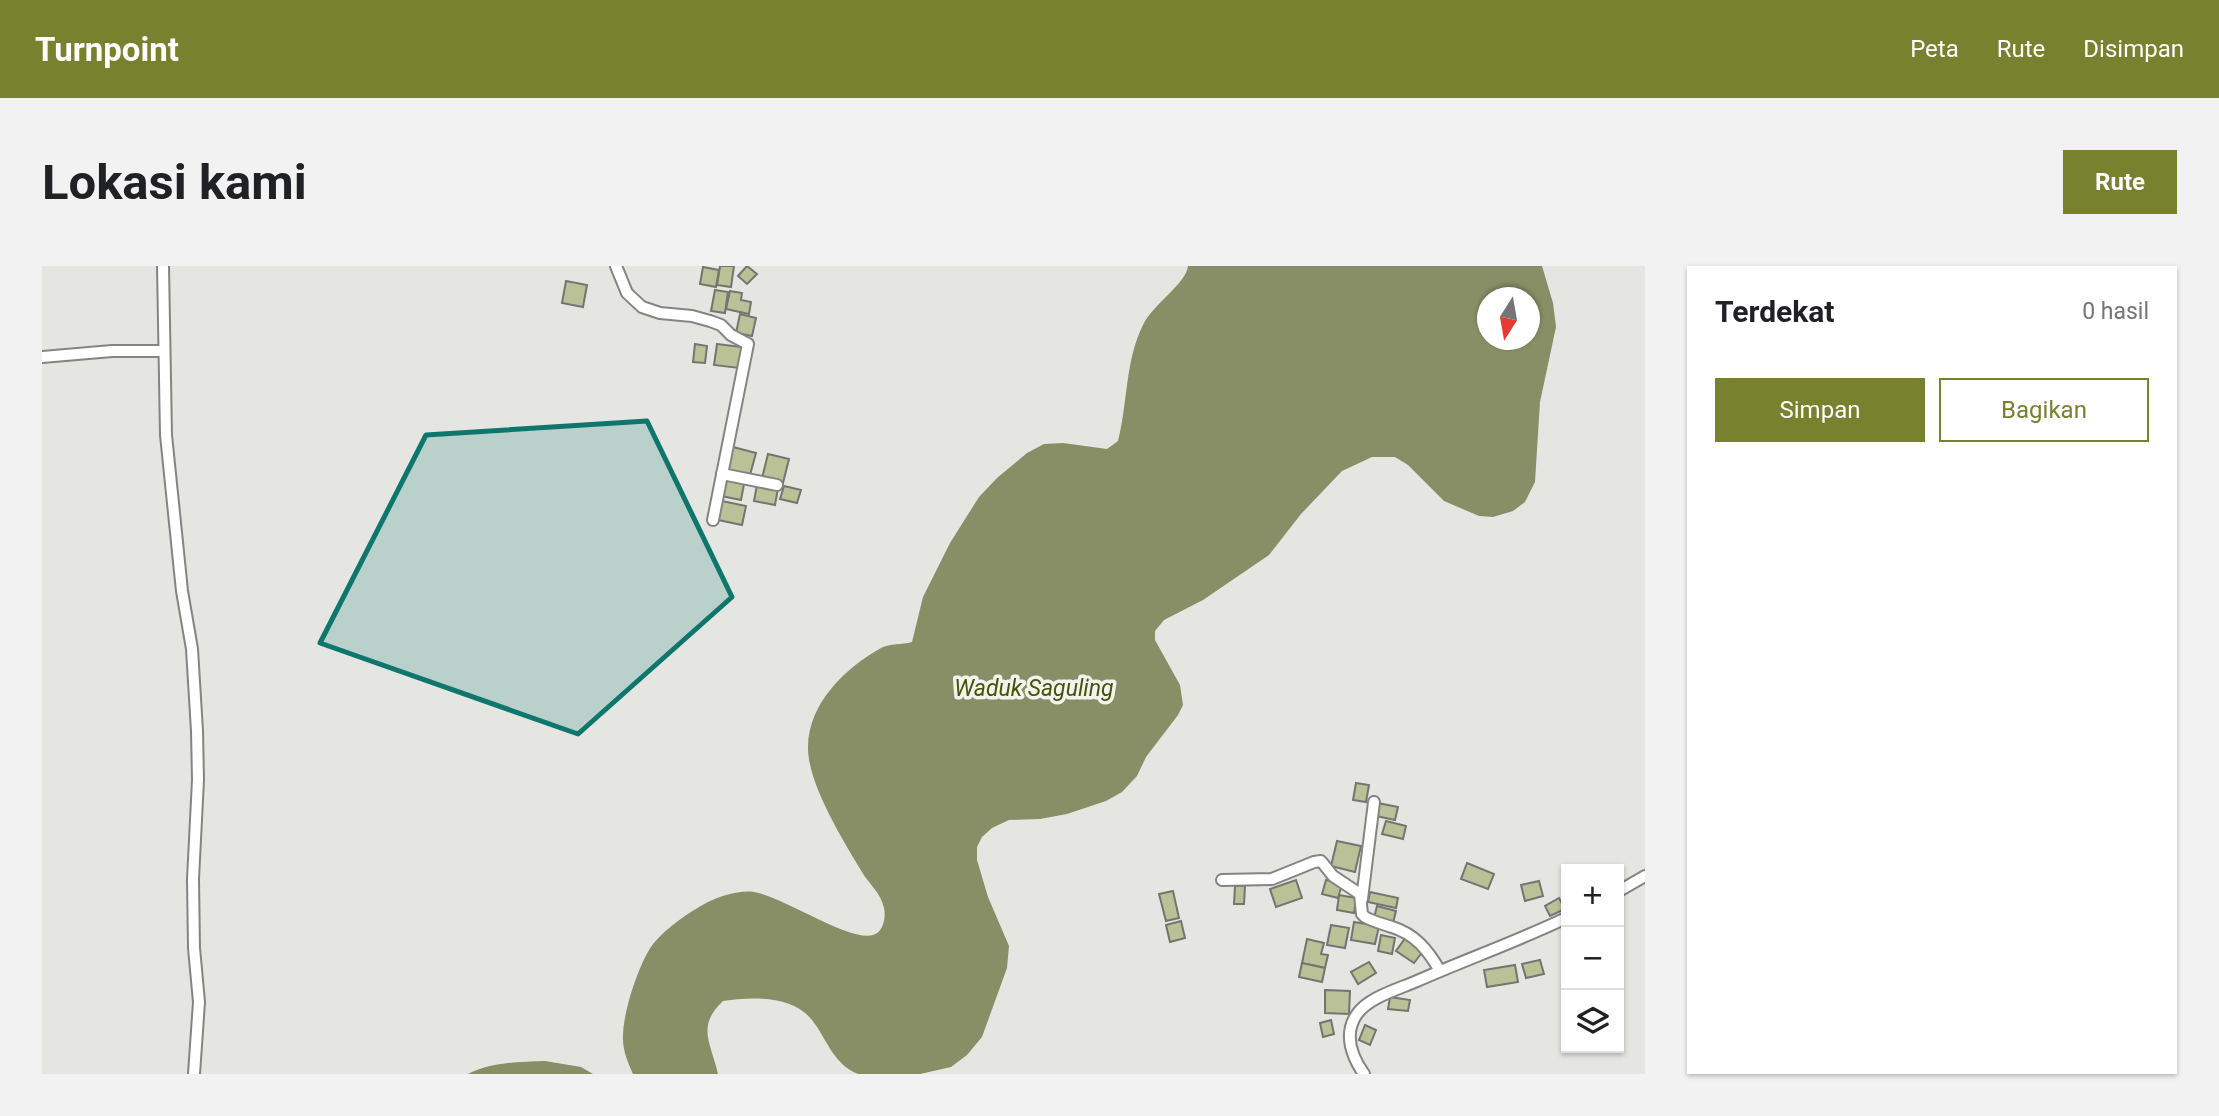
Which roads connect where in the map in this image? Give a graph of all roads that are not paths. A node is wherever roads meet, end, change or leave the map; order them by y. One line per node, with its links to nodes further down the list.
1 (163, 266): 3 (street)
2 (616, 266): 5 (street)
3 (164, 351): 4 (street); 15 (street)
4 (42, 357)
5 (722, 474): 6 (street); 7 (street)
6 (778, 485)
7 (713, 520)
8 (1374, 802): 12 (street)
9 (1645, 876): 11 (street)
10 (1222, 880): 12 (street)
11 (1624, 888)
12 (1362, 902): 14 (street)
13 (1561, 920): 14 (street)
14 (1440, 971): 16 (street)
15 (194, 1074)
16 (1364, 1074)

